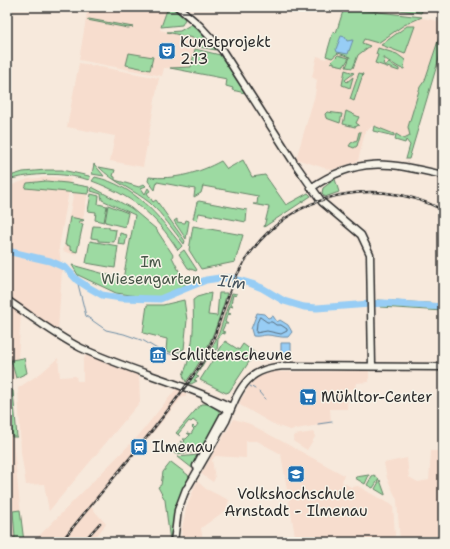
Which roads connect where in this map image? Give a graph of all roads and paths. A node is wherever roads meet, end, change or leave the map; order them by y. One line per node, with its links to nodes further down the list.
1 (178, 7): 3 (main road)
2 (443, 174): 3 (main road)
3 (310, 188): 5 (main road)
4 (7, 300): 7 (main road)
5 (372, 366): 6 (main road); 7 (main road)
6 (443, 367)
7 (230, 409): 8 (main road)
8 (174, 542)

